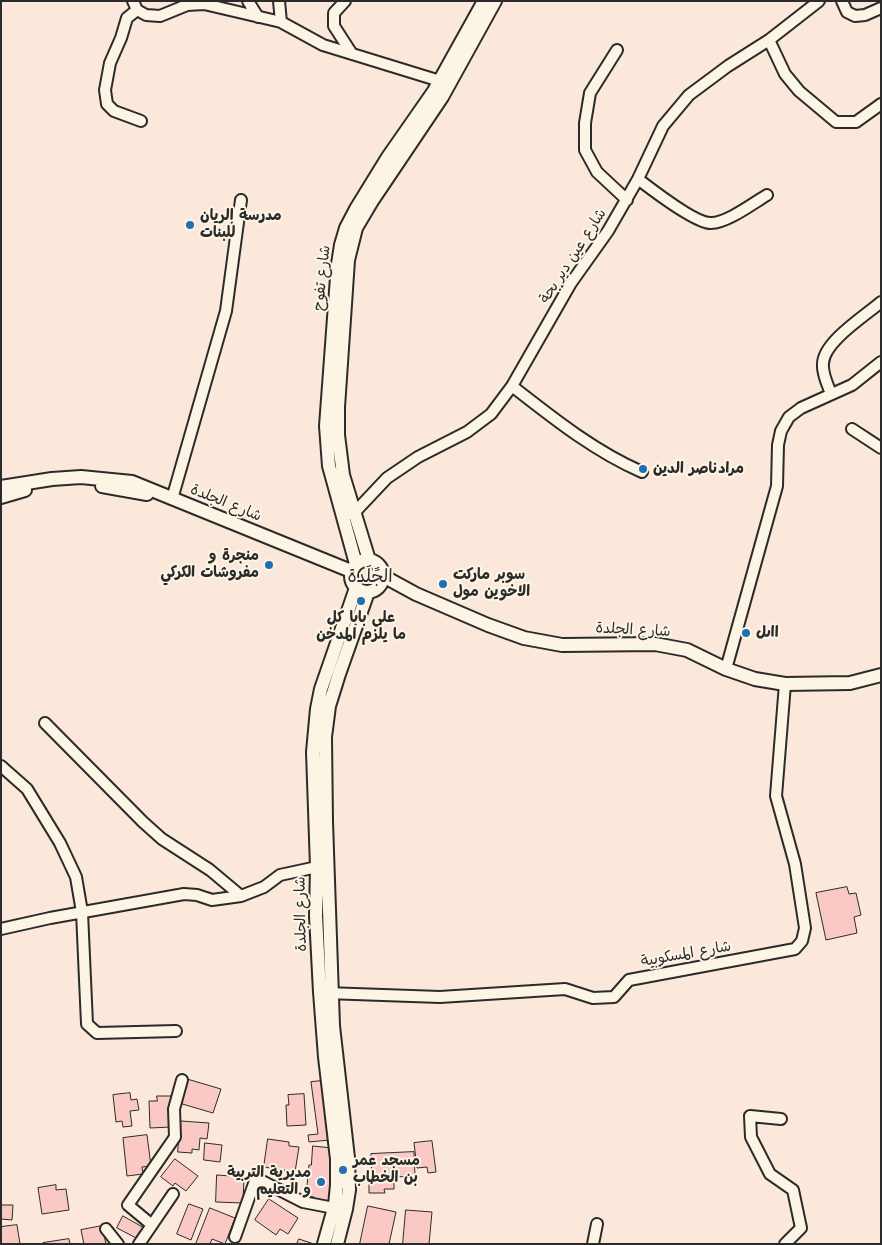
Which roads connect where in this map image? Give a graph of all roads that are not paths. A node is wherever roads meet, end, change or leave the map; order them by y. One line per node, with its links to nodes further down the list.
1 (248, 1): 10 (street)
2 (279, 1): 11 (street)
3 (345, 1): 14 (street)
4 (484, 1): 15 (street, شارع تفوح)
5 (495, 1): 32 (street)
6 (819, 1): 12 (street, شارع عين دير بحة)
7 (842, 1): 9 (street)
8 (135, 6): 10 (street); 17 (street)
9 (881, 8)
10 (258, 17): 11 (street)
11 (281, 22): 14 (street)
12 (769, 40): 16 (street); 18 (street, شارع عين دير بحة)
13 (617, 50): 21 (street)
14 (352, 54): 15 (street)
15 (440, 81): 32 (street, شارع تفوح)
16 (881, 104)
17 (141, 121)
18 (638, 179): 19 (street); 21 (street, شارع عين دير بحة)
19 (766, 195)
20 (241, 200): 31 (street)
21 (627, 200): 24 (street, شارع عين دير بحة)
22 (881, 302): 25 (street)
23 (881, 362): 25 (street)
24 (512, 386): 28 (street); 32 (street, شارع عين دير بحة)
25 (831, 394): 37 (street)
26 (852, 429): 27 (street)
27 (881, 448)
28 (642, 472)
29 (1, 487): 31 (street, شارع الجلدة)
30 (1, 497): 31 (street, شارع الجلدة)
31 (172, 499): 33 (street, شارع الجلدة)
32 (348, 515): 33 (street)
33 (359, 565): 34 (street); 35 (street)
34 (383, 576): 35 (street); 36 (street)
35 (367, 590): 36 (street); 42 (street, شارع الجلدة)
36 (416, 594): 37 (street, شارع الجلدة)
37 (726, 669): 39 (street, شارع الجلدة)
38 (881, 675): 39 (street, شارع الجلدة)
39 (785, 684): 46 (street, شارع المسكوبية)
40 (44, 723): 43 (street)
41 (1, 766): 44 (street)
42 (322, 864): 43 (street); 46 (street, شارع الجلدة)
43 (241, 896): 44 (street)
44 (82, 912): 45 (street); 47 (street)
45 (1, 929)
46 (326, 993): 51 (street, شارع الجلدة); 59 (street, شارع الجلدة)
47 (176, 1031)
48 (182, 1080): 53 (street)
49 (780, 1119): 61 (street)
50 (173, 1194): 53 (street)
51 (334, 1208): 55 (street); 58 (street, شارع الجلدة)
52 (597, 1224): 60 (street)
53 (152, 1225): 57 (street)
54 (106, 1229): 56 (street)
55 (235, 1237)
56 (118, 1244)
57 (138, 1244)
58 (324, 1244)
59 (337, 1244)
60 (593, 1244)
61 (785, 1244)

